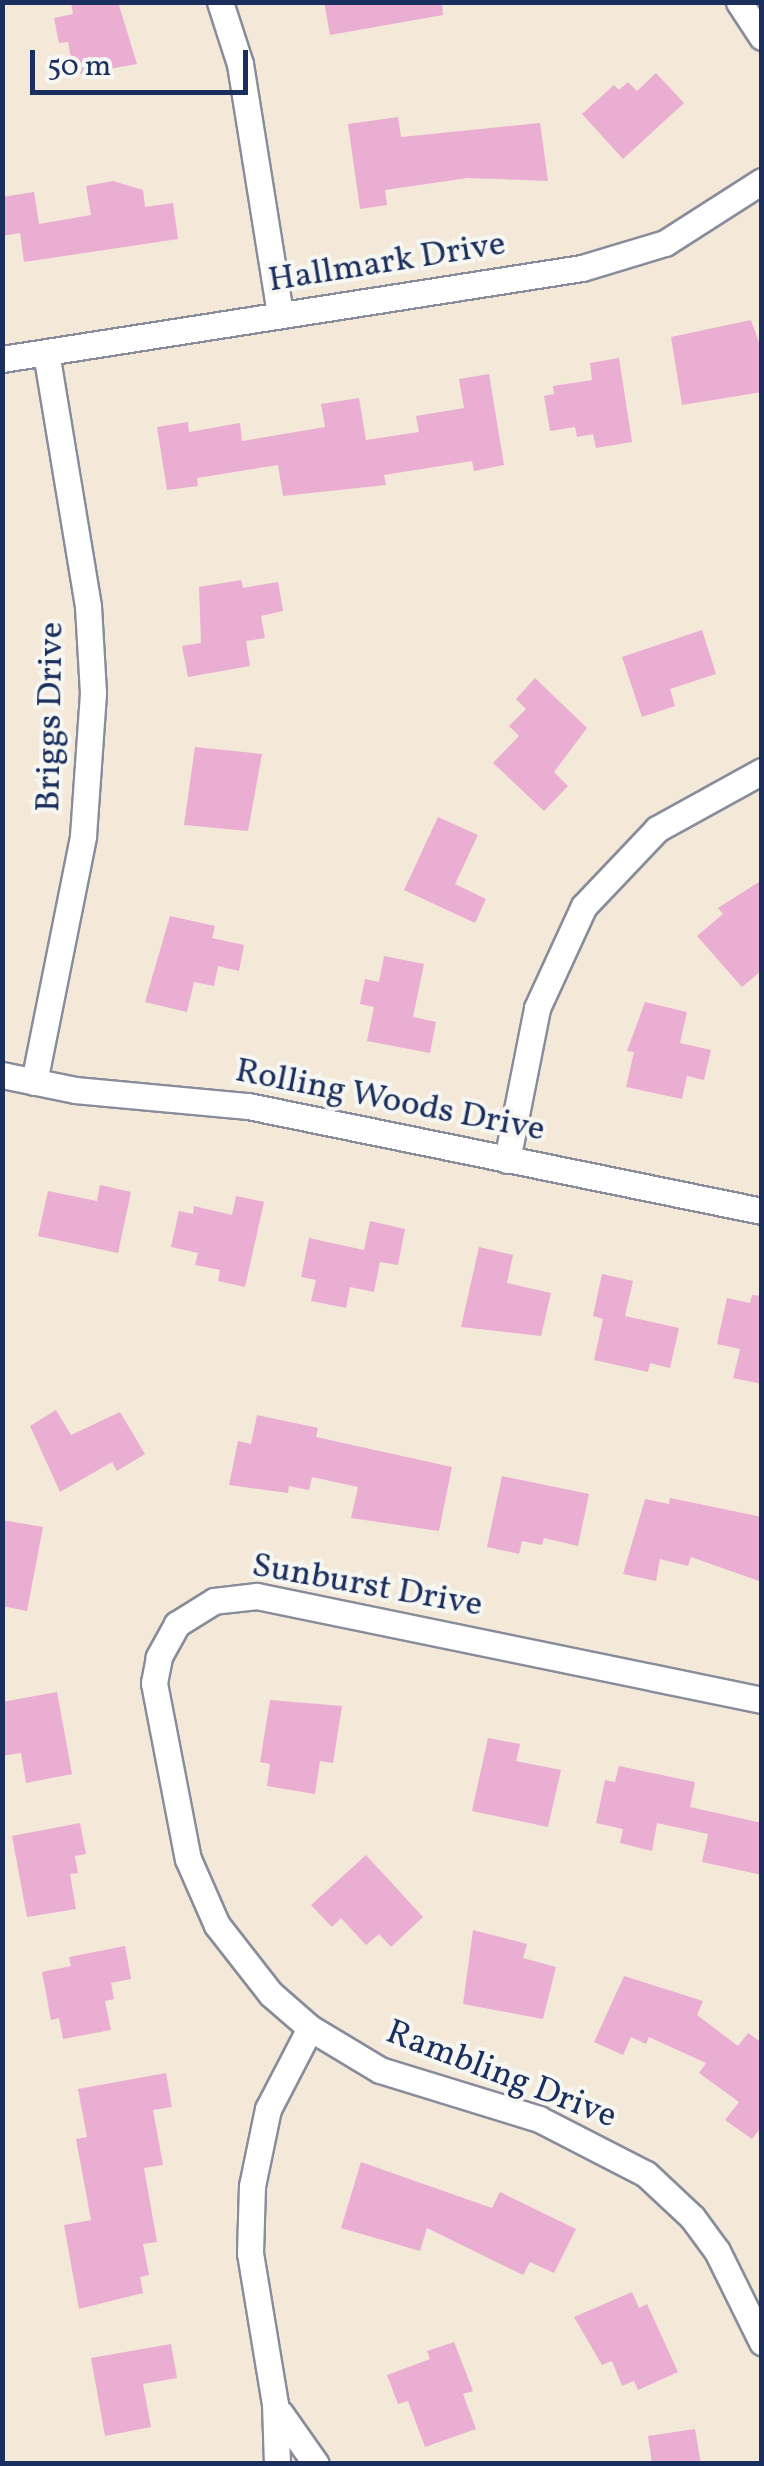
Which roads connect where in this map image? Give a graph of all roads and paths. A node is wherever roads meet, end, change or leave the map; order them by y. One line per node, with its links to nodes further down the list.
1 (220, 2): 5 (street)
2 (738, 2): 3 (street)
3 (762, 38)
4 (762, 181): 5 (street, Hallmark Drive)
5 (280, 315): 6 (street, Hallmark Drive)
6 (46, 352): 7 (street, Hallmark Drive); 10 (street, Briggs Drive)
7 (2, 359)
8 (762, 771): 11 (street)
9 (2, 1075): 10 (street, Rolling Woods Drive)
10 (34, 1082): 11 (street, Rolling Woods Drive)
11 (506, 1160): 12 (street, Rolling Woods Drive)
12 (762, 1211)
13 (762, 1700): 14 (street, Sunburst Drive)
14 (310, 2028): 15 (street, Rambling Drive); 16 (street)
15 (762, 2342)
16 (275, 2404): 17 (street); 18 (street)
17 (277, 2464)
18 (316, 2464)

